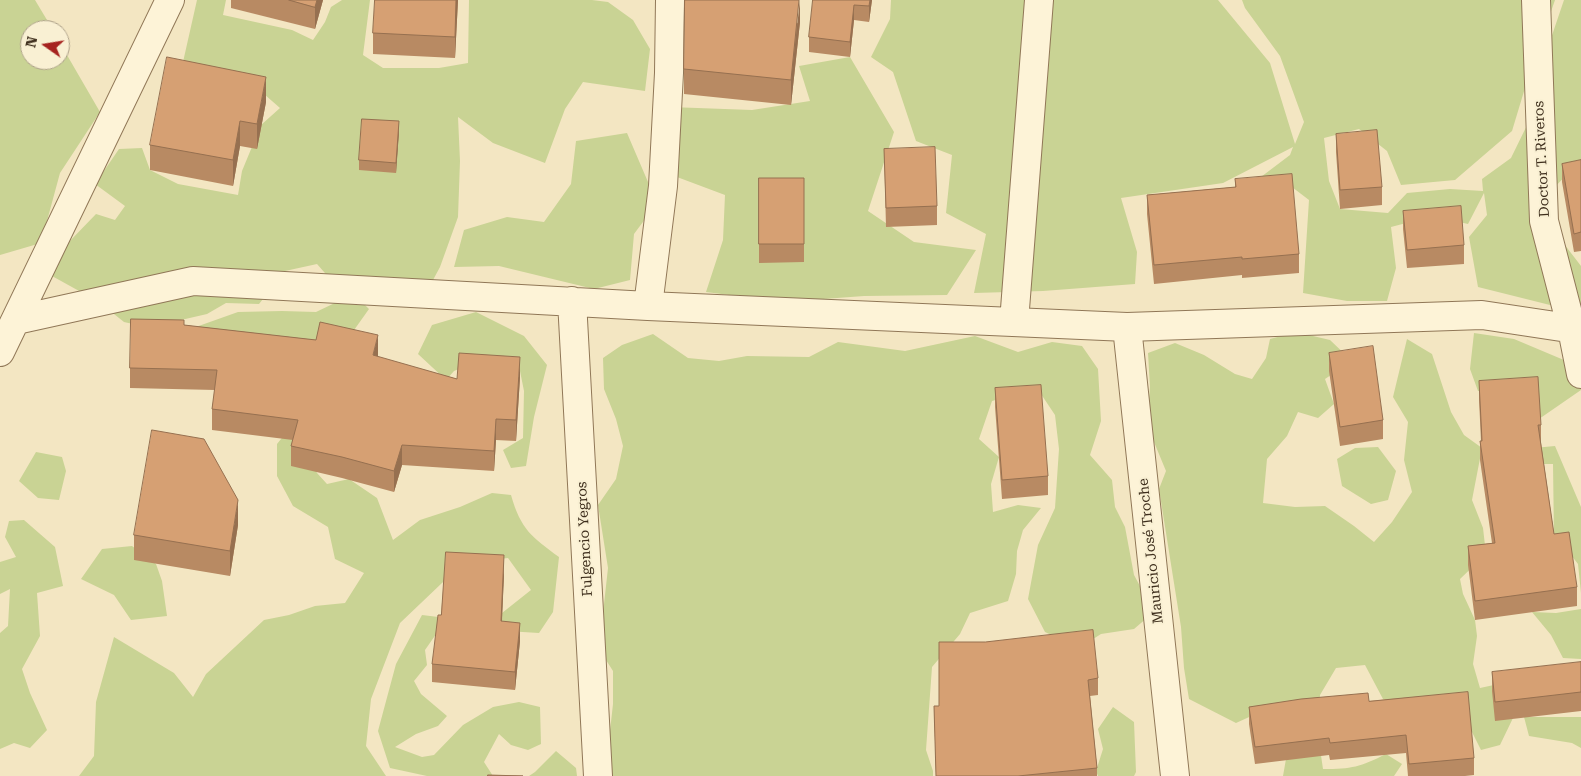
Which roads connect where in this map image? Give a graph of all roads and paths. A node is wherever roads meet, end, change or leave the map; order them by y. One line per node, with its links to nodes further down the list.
1 (170, 0): 7 (street)
2 (670, 0): 6 (street)
3 (1039, 0): 8 (street)
4 (1536, 0): 10 (street, Doctor T. Riveros)
5 (572, 301): 6 (street); 7 (street); 13 (street, Fulgencio Yegros)
6 (648, 306): 8 (street)
7 (16, 320): 11 (street)
8 (1014, 322): 9 (street)
9 (1127, 327): 10 (street); 14 (street, Mauricio José Troche)
10 (1576, 330): 12 (street, Doctor T. Riveros)
11 (0, 352)
12 (1581, 374)
13 (598, 776)
14 (1175, 776)

